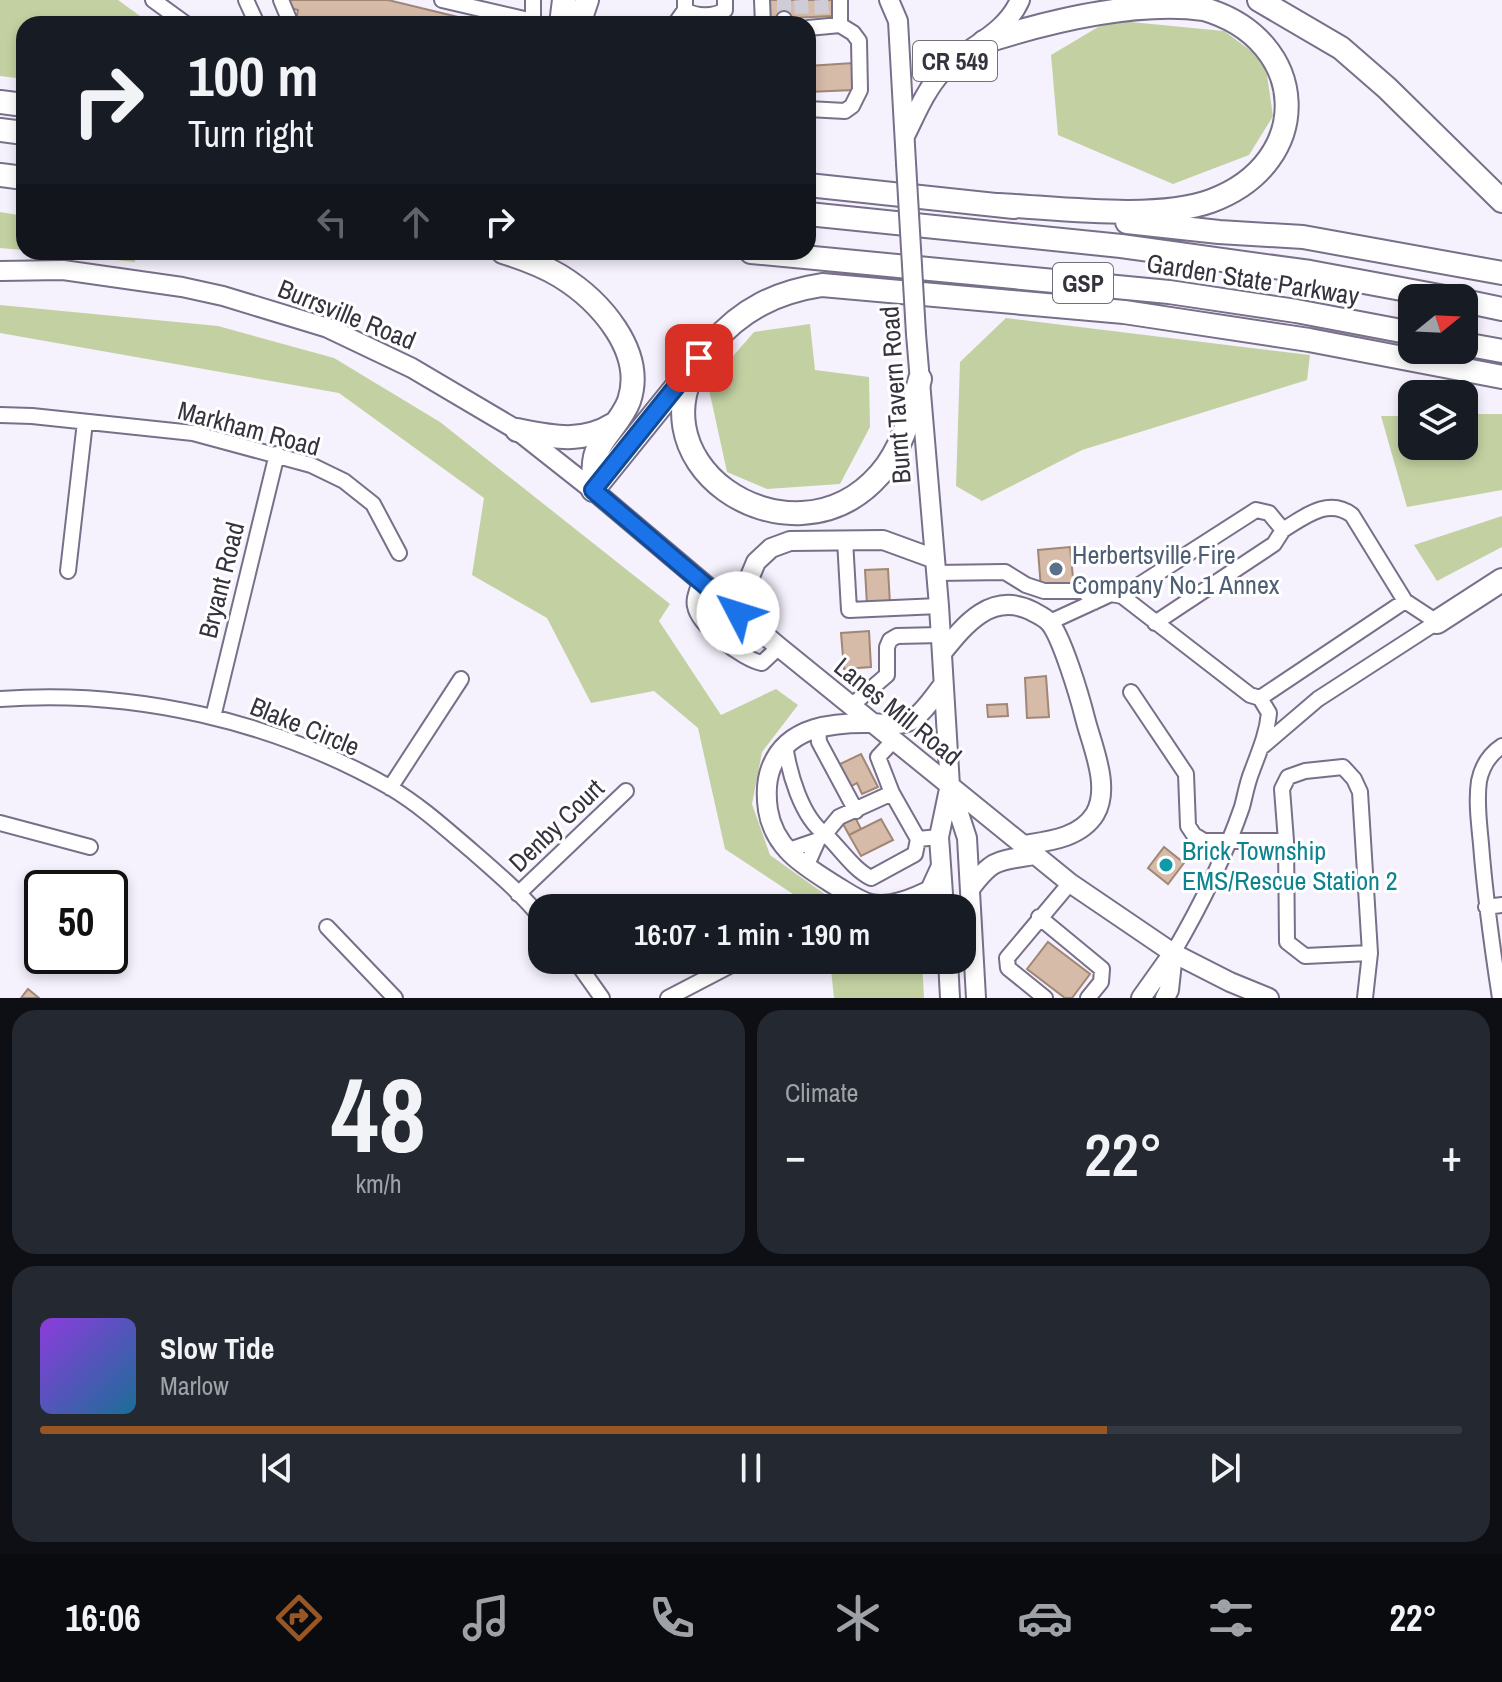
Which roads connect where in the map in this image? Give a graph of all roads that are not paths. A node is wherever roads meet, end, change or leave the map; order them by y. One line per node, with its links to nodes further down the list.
1 (153, 0): 10 (street)
2 (442, 0): 11 (street)
3 (840, 0): 14 (street)
4 (889, 0): 12 (main road, CR 549)
5 (900, 0): 12 (street, Burnt Tavern Road)
6 (1020, 0): 15 (main road, CR 549)
7 (1259, 0): 19 (highway)
8 (685, 5): 9 (street)
9 (725, 5)
10 (175, 16)
11 (509, 16)
12 (898, 21): 17 (main road, Burnt Tavern Road / CR 549)
13 (816, 23): 14 (street)
14 (840, 25): 16 (street)
15 (984, 42): 17 (main road, CR 549); 20 (highway)
16 (816, 109)
17 (905, 136): 36 (main road, Burnt Tavern Road / CR 549, bridge)
18 (816, 186): 20 (highway)
19 (1502, 201)
20 (999, 205): 22 (highway)
21 (816, 215): 28 (highway, Garden State Parkway / GSP)
22 (1303, 237): 25 (street); 27 (highway)
23 (816, 258): 31 (highway, Garden State Parkway / GSP)
24 (522, 260): 39 (highway)
25 (1502, 263)
26 (0, 271): 40 (main road, Burrsville Road)
27 (1502, 273)
28 (1398, 288)
29 (1478, 304): 30 (highway)
30 (1502, 309)
31 (1398, 330)
32 (1478, 347): 33 (highway)
33 (1502, 351)
34 (699, 358): 35 (highway); 36 (highway); 42 (highway)
35 (1502, 377)
36 (920, 379): 46 (main road, Burnt Tavern Road / CR 549)
37 (0, 415): 38 (street, Markham Road)
38 (85, 422): 41 (street, Markham Road); 47 (street)
39 (615, 423): 40 (highway); 42 (highway)
40 (517, 430): 42 (main road, Lanes Mill Road)
41 (277, 454): 45 (street, Markham Road); 66 (street, Bryant Road)
42 (593, 490): 49 (main road, Lanes Mill Road)
43 (1283, 530): 50 (street); 51 (street); 56 (street)
44 (845, 540): 46 (main road); 53 (street); 57 (main road)
45 (399, 553)
46 (936, 566): 52 (street); 53 (main road, Burnt Tavern Road / CR 549)
47 (68, 571)
48 (1502, 580): 55 (highway)
49 (700, 581): 57 (main road, Lanes Mill Road); 59 (street)
50 (1122, 596): 52 (street); 56 (street)
51 (1405, 601): 55 (street); 63 (street)
52 (1094, 602): 54 (street)
53 (939, 606): 58 (main road, Burnt Tavern Road / CR 549)
54 (1050, 622): 58 (main road); 85 (main road)
55 (1437, 622): 71 (street)
56 (1155, 623): 63 (street)
57 (757, 629): 59 (main road, Lanes Mill Road)
58 (941, 644): 61 (main road, Burnt Tavern Road / CR 549); 65 (street)
59 (779, 647): 65 (main road, Lanes Mill Road)
60 (461, 679): 74 (street)
61 (943, 685): 67 (main road); 73 (main road, Burnt Tavern Road / CR 549)
62 (1131, 692): 82 (street)
63 (1260, 698): 71 (street)
64 (0, 699): 66 (street, Blake Circle)
65 (851, 706): 67 (main road, Lanes Mill Road)
66 (213, 717): 74 (street, Blake Circle)
67 (872, 723): 68 (main road); 69 (main road, Lanes Mill Road)
68 (818, 728): 70 (main road); 77 (street)
69 (893, 741): 73 (main road, Lanes Mill Road); 76 (street)
70 (785, 745): 79 (street); 86 (main road)
71 (1263, 746): 82 (street)
72 (1502, 746): 95 (street)
73 (950, 786): 80 (main road, Burnt Tavern Road / CR 549); 85 (main road, Lanes Mill Road); 90 (main road, Burnt Tavern Road)
74 (390, 788): 91 (street, Blake Circle)
75 (626, 791): 91 (street, Denby Court)
76 (892, 793): 77 (street); 81 (street)
77 (856, 811): 79 (street)
78 (0, 823): 84 (street)
79 (821, 837): 81 (street); 86 (street); 88 (street)
80 (939, 837): 81 (street); 87 (main road, Burnt Tavern Road / CR 549)
81 (918, 839)
82 (1228, 841): 83 (street); 98 (street)
83 (1286, 841): 99 (street); 99 (street)
84 (90, 847)
85 (1030, 850): 89 (main road, Lanes Mill Road); 90 (main road)
86 (786, 851): 88 (main road)
87 (941, 866): 88 (main road); 92 (main road, Burnt Tavern Road)
88 (806, 867)
89 (1070, 883): 96 (street); 98 (main road, Lanes Mill Road)
90 (970, 889): 107 (main road, Burnt Tavern Road)
91 (518, 894): 93 (street, Blake Circle)
92 (943, 894)
93 (528, 904)
94 (1502, 905): 95 (street)
95 (1486, 907): 114 (street)
96 (1039, 917): 108 (street); 109 (street)
97 (327, 927): 103 (street)
98 (1173, 953): 110 (main road); 111 (main road); 112 (main road, Lanes Mill Road)
99 (1370, 953): 113 (street)
100 (585, 974): 104 (street)
101 (714, 974): 105 (street)
102 (949, 974): 106 (main road)
103 (395, 998)
104 (602, 998)
105 (668, 998)
106 (950, 998)
107 (976, 998)
108 (1045, 998)
109 (1088, 998)
110 (1141, 998)
111 (1165, 998)
112 (1269, 998)
113 (1365, 998)
114 (1500, 998)

